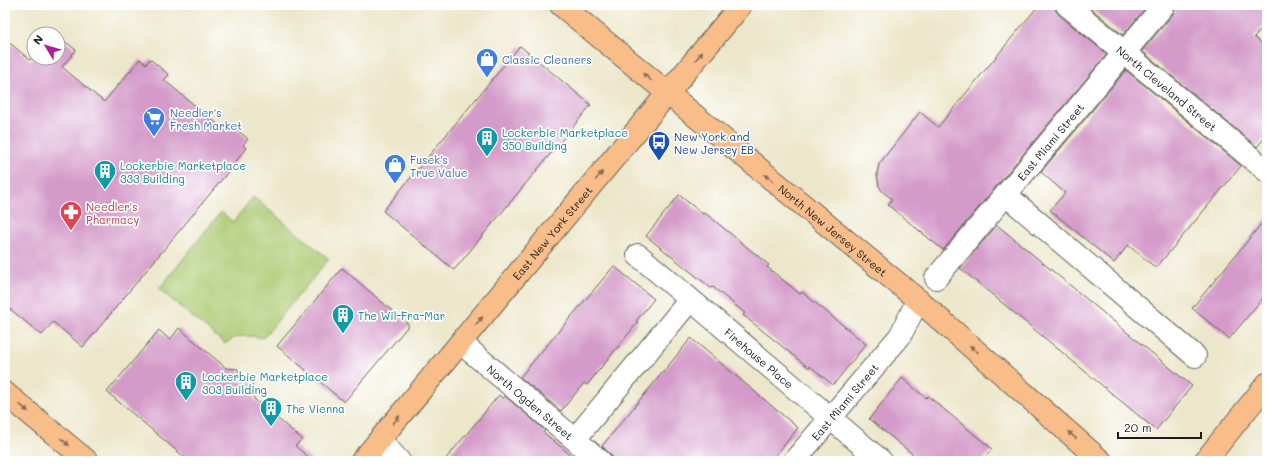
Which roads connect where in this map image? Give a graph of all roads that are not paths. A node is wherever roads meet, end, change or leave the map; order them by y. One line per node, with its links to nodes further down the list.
1 (561, 5): 6 (main road, North New Jersey Street, one-way to 1)
2 (741, 5): 6 (main road, East New York Street, one-way to 2)
3 (1068, 5): 5 (street, North Cleveland Street)
4 (1164, 5): 5 (street, East Miami Street)
5 (1125, 53): 7 (street, North Cleveland Street); 8 (street, East Miami Street)
6 (668, 94): 12 (main road, North New Jersey Street, one-way to 6); 13 (main road, East New York Street, one-way to 6)
7 (1267, 171)
8 (1006, 195): 10 (street, East Miami Street); 14 (street)
9 (638, 255): 11 (street, Firehouse Place)
10 (936, 278)
11 (690, 300): 17 (street, Firehouse Place); 18 (street)
12 (918, 300): 17 (street, East Miami Street); 26 (main road, North New Jersey Street, one-way to 12)
13 (461, 343): 18 (street, North Ogden Street); 19 (main road, East New York Street, one-way to 13)
14 (1195, 356)
15 (1267, 384): 27 (main road)
16 (5, 392): 20 (main road, one-way to 20)
17 (830, 419): 24 (street, East Miami Street); 25 (street, Firehouse Place)
18 (575, 439): 23 (street, North Ogden Street)
19 (380, 440): 21 (main road, East New York Street); 22 (street)
20 (87, 461)
21 (362, 461)
22 (399, 461)
23 (600, 461)
24 (794, 461)
25 (881, 461)
26 (1101, 461)
27 (1205, 461)

